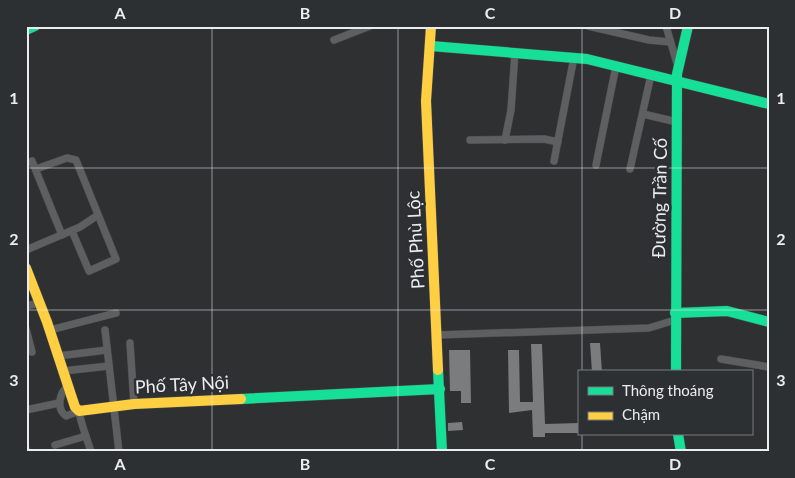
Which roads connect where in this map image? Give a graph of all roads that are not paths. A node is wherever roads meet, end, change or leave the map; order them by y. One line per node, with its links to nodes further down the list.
1 (35, 26): 7 (street)
2 (370, 26): 8 (street)
3 (431, 26): 10 (street, Phố Phù Lộc)
4 (588, 26): 9 (street)
5 (666, 26): 9 (street)
6 (688, 26): 14 (street, Đường Trần Cố)
7 (26, 30)
8 (334, 40)
9 (670, 42): 14 (street)
10 (431, 46): 11 (street); 41 (street, Phố Phù Lộc)
11 (515, 52): 12 (street); 21 (street)
12 (574, 58): 13 (street); 22 (street)
13 (616, 66): 15 (street); 25 (street)
14 (678, 69): 16 (street, Đường Trần Cố)
15 (651, 75): 16 (street); 18 (street)
16 (677, 80): 17 (street); 19 (street, Đường Trần Cố)
17 (769, 104)
18 (643, 114): 19 (street); 27 (street)
19 (677, 122): 36 (street, Đường Trần Cố)
20 (470, 140): 21 (street)
21 (505, 140): 22 (street)
22 (558, 142): 23 (street)
23 (554, 161)
24 (26, 164): 26 (street)
25 (596, 165)
26 (36, 169): 28 (street); 30 (street)
27 (630, 169)
28 (98, 215): 29 (street); 29 (street)
29 (72, 230): 30 (street)
30 (62, 235): 31 (street)
31 (26, 250)
32 (26, 268): 33 (street)
33 (40, 303): 34 (street); 39 (street)
34 (26, 306)
35 (116, 313): 39 (street)
36 (675, 316): 37 (street); 41 (street); 50 (street, Đường Trần Cố)
37 (769, 322)
38 (26, 329): 44 (street)
39 (50, 330): 45 (street)
40 (105, 330): 43 (street)
41 (437, 335): 54 (street, Phố Phù Lộc)
42 (130, 342): 56 (street)
43 (107, 350): 45 (street); 48 (street)
44 (32, 352)
45 (58, 356): 52 (street)
46 (721, 359): 47 (street)
47 (747, 364): 49 (street); 51 (street)
48 (109, 366): 52 (street); 57 (street)
49 (769, 367)
50 (676, 370)
51 (746, 370)
52 (63, 371): 53 (street)
53 (68, 386): 55 (street); 59 (street)
54 (440, 389): 56 (street, Phố Tây Nội); 65 (street, Phố Phù Lộc)
55 (59, 403): 58 (street); 59 (street)
56 (134, 404): 57 (street, Phố Tây Nội)
57 (114, 406): 59 (street, Phố Tây Nội); 64 (street)
58 (26, 410)
59 (79, 411): 60 (street)
60 (86, 436): 62 (street); 63 (street)
61 (678, 436): 66 (street)
62 (55, 445)
63 (91, 452)
64 (119, 452)
65 (442, 452)
66 (681, 452)

